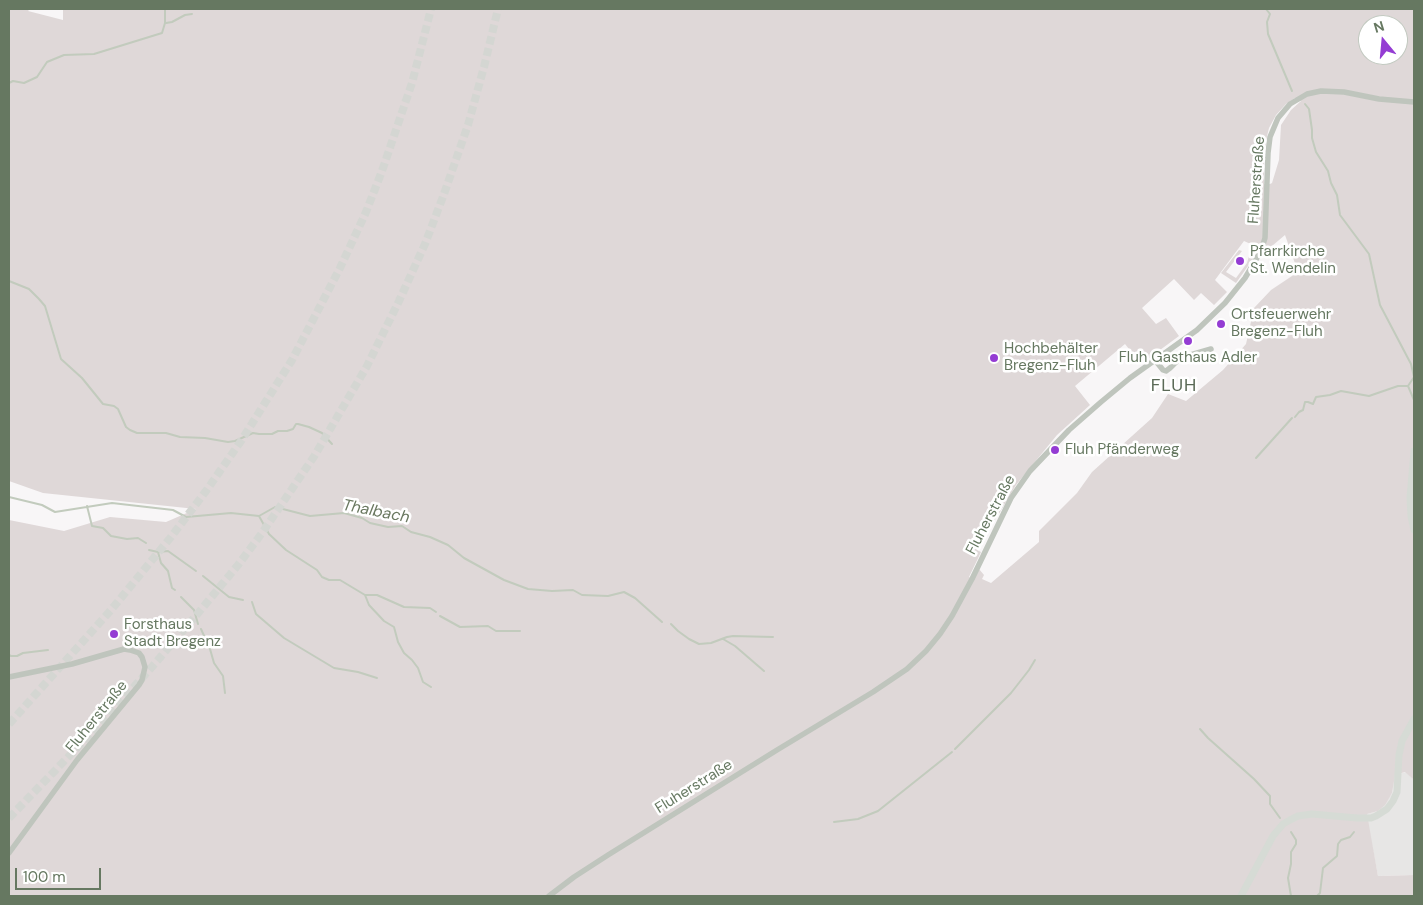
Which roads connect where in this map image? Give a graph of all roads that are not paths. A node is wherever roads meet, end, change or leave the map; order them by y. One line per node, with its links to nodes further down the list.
1 (1414, 102): 3 (street, Fluherstraße)
2 (1211, 349): 3 (street)
3 (1155, 360): 9 (street, Fluherstraße)
4 (1414, 451): 5 (main road)
5 (1414, 530)
6 (9, 677): 8 (street, Fluherstraße)
7 (1414, 719): 10 (main road)
8 (9, 853)
9 (549, 896)
10 (1241, 896)

